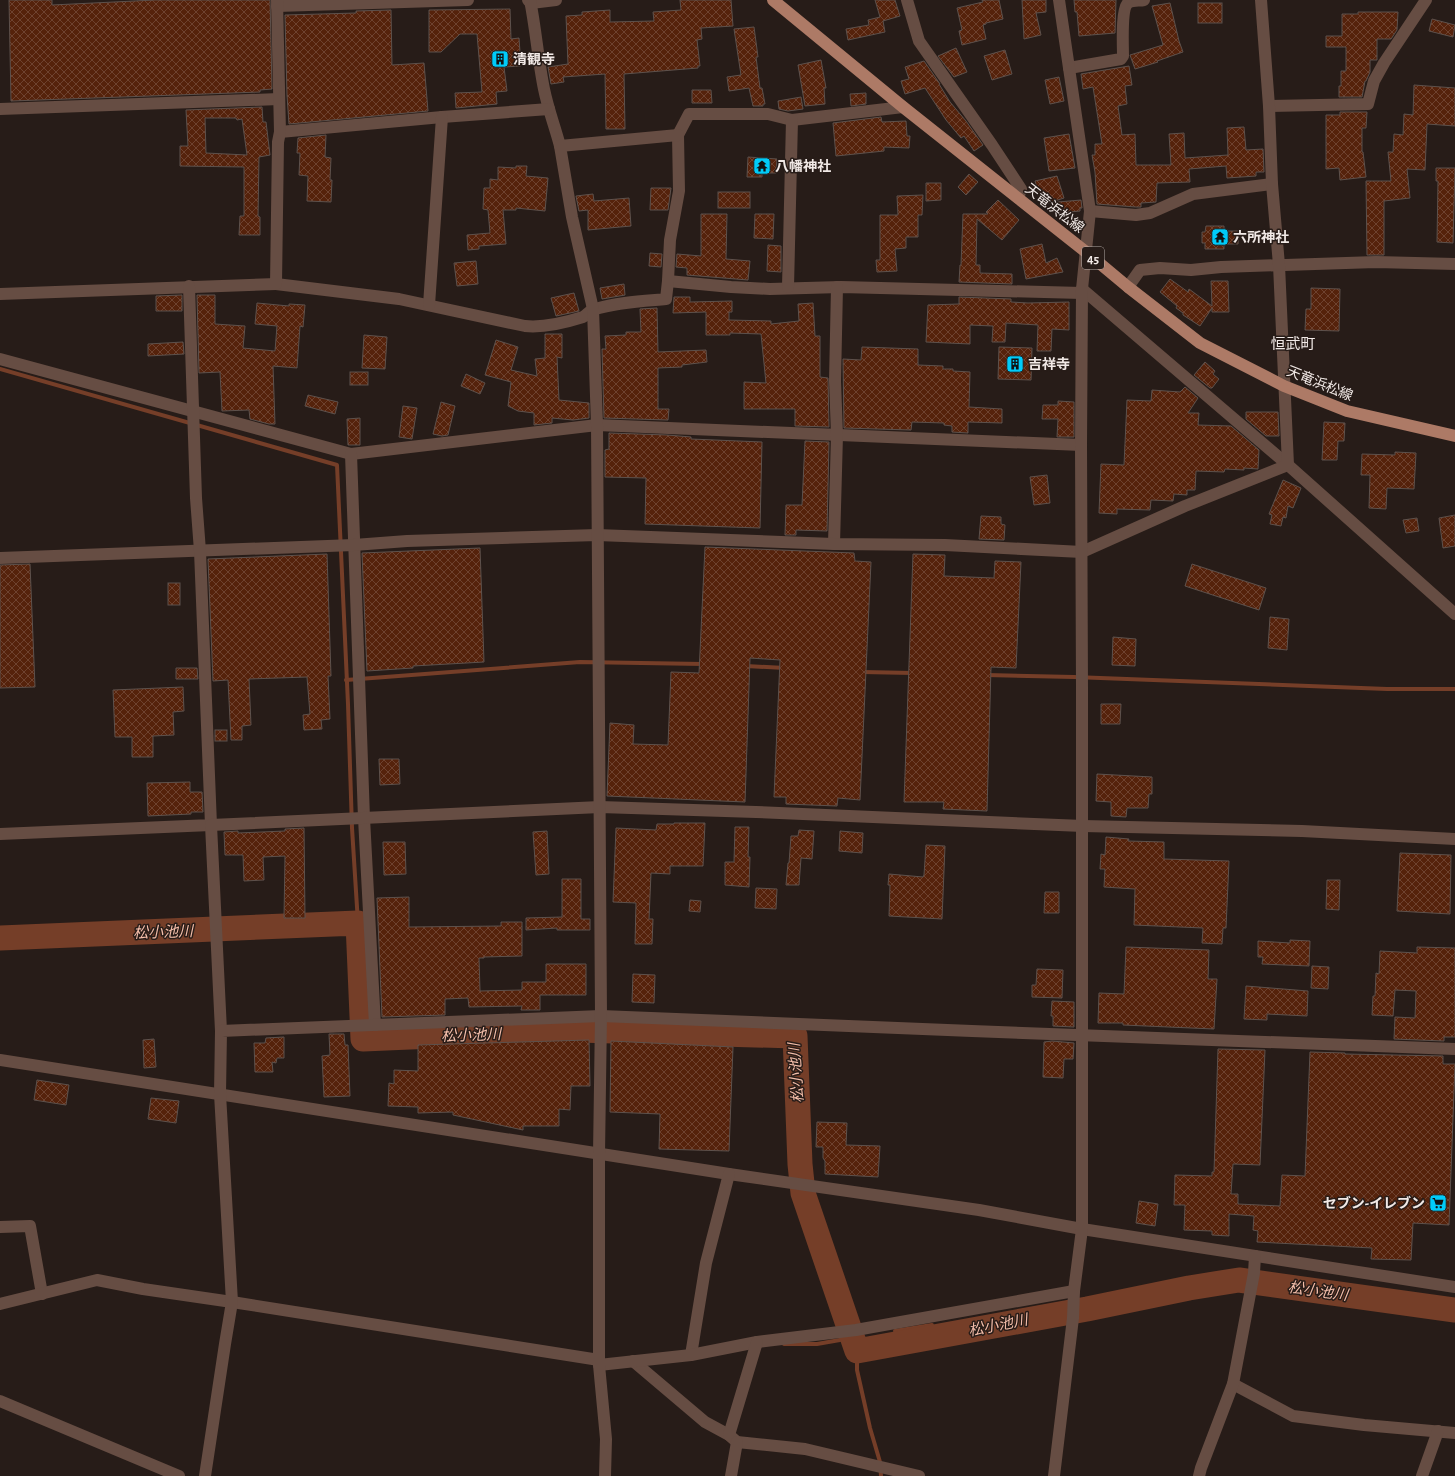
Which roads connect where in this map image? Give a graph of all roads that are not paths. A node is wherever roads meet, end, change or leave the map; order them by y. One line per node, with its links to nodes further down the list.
1 (468, 0): 11 (street)
2 (556, 0): 9 (street)
3 (773, 0): 15 (main road, 天竜浜松線 / 45)
4 (907, 0): 24 (street)
5 (1059, 0): 12 (street)
6 (1144, 0): 10 (street)
7 (1261, 0): 14 (street)
8 (1426, 0): 14 (street)
9 (530, 1): 17 (street)
10 (1130, 1): 12 (street)
11 (277, 3): 13 (street)
12 (1069, 68): 25 (street)
13 (279, 99): 16 (street); 20 (street)
14 (1269, 106): 23 (street)
15 (903, 107): 19 (street); 24 (main road, 天竜浜松線 / 45)
16 (0, 109)
17 (549, 109): 18 (street); 22 (street)
18 (442, 117): 20 (street); 37 (street)
19 (792, 120): 21 (street); 34 (street)
20 (280, 132): 30 (street)
21 (678, 135): 22 (street); 29 (street)
22 (560, 146): 38 (street)
23 (1272, 184): 25 (street); 28 (street)
24 (1018, 198): 26 (main road, 天竜浜松線 / 45)
25 (1090, 211): 26 (street)
26 (1086, 252): 33 (main road, 天竜浜松線 / 45); 35 (street)
27 (1455, 264): 28 (street)
28 (1279, 265): 33 (street); 40 (street)
29 (668, 281): 34 (street); 38 (street)
30 (276, 284): 31 (street); 37 (street)
31 (189, 286): 36 (street); 41 (street)
32 (837, 287): 34 (street); 35 (street); 43 (street)
33 (1128, 287): 40 (main road, 天竜浜松線 / 45)
34 (788, 288)
35 (1082, 291): 45 (street); 47 (street)
36 (0, 294)
37 (429, 305): 38 (street)
38 (593, 309): 42 (street)
39 (0, 359): 41 (street)
40 (1284, 386): 44 (main road, 天竜浜松線 / 45); 47 (street)
41 (193, 413): 46 (street); 51 (street)
42 (597, 425): 43 (street); 46 (street); 48 (street)
43 (837, 435): 45 (street); 49 (street)
44 (1455, 436)
45 (1081, 444): 52 (street)
46 (350, 454): 50 (street)
47 (1288, 465): 52 (street); 54 (street)
48 (597, 535): 49 (street); 50 (street); 55 (street)
49 (834, 544): 52 (street)
50 (352, 545): 51 (street); 56 (street)
51 (200, 551): 53 (street); 57 (street)
52 (1082, 552): 58 (street)
53 (0, 558)
54 (1455, 614)
55 (600, 807): 56 (street); 58 (street); 61 (street)
56 (364, 818): 57 (street); 62 (street)
57 (212, 825): 59 (street); 63 (street)
58 (1083, 826): 60 (street); 64 (street)
59 (0, 834)
60 (1455, 839)
61 (601, 1018): 62 (street); 64 (street); 68 (street)
62 (374, 1025): 63 (street)
63 (220, 1030): 67 (street)
64 (1083, 1034): 65 (street); 71 (street)
65 (1455, 1049)
66 (0, 1060): 67 (street)
67 (220, 1094): 68 (street); 76 (street)
68 (599, 1154): 69 (street); 81 (street)
69 (730, 1174): 71 (street); 79 (street)
70 (0, 1227): 75 (street)
71 (1082, 1229): 72 (street); 74 (street)
72 (1255, 1256): 73 (street); 82 (street)
73 (1455, 1286)
74 (1074, 1292): 78 (street); 92 (street)
75 (42, 1294): 76 (street); 77 (street)
76 (232, 1302): 81 (street); 88 (street)
77 (0, 1304)
78 (758, 1342): 79 (street); 86 (street)
79 (691, 1355): 80 (street)
80 (633, 1361): 81 (street); 86 (street)
81 (599, 1363): 89 (street)
82 (1234, 1384): 84 (street); 93 (street)
83 (0, 1401): 87 (street)
84 (1438, 1431): 85 (street); 94 (street)
85 (1455, 1433)
86 (733, 1438): 90 (street); 91 (street)
87 (179, 1476)
88 (205, 1476)
89 (605, 1476)
90 (731, 1476)
91 (919, 1476)
92 (1054, 1476)
93 (1199, 1476)
94 (1422, 1476)

